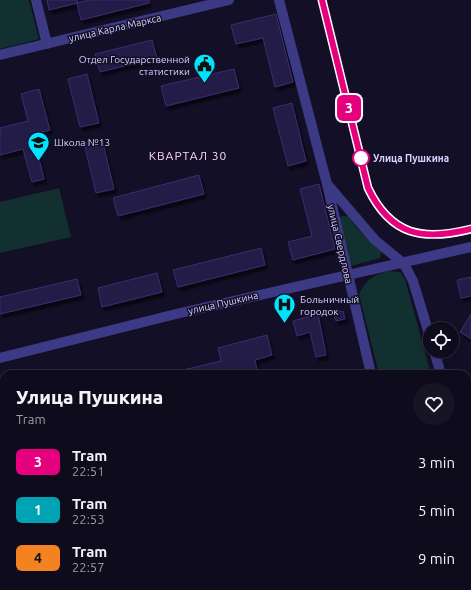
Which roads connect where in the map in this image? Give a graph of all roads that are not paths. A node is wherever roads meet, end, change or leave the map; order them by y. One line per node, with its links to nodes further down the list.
1 (36, 0): 4 (street)
2 (229, 0): 4 (street, улица Карла Маркса)
3 (279, 0): 6 (street, улица Свердлова)
4 (47, 44): 5 (street, улица Карла Маркса)
5 (0, 55)
6 (327, 184): 8 (street, улица Свердлова); 9 (street, улица Свердлова)
7 (471, 247): 8 (street, улица Пушкина)
8 (404, 264): 9 (street, улица Пушкина); 10 (street, улица Свердлова)
9 (347, 275): 11 (street, улица Пушкина); 13 (street, улица Свердлова)
10 (425, 322)
11 (0, 358)
12 (436, 358): 14 (street)
13 (370, 370)
14 (440, 370)

